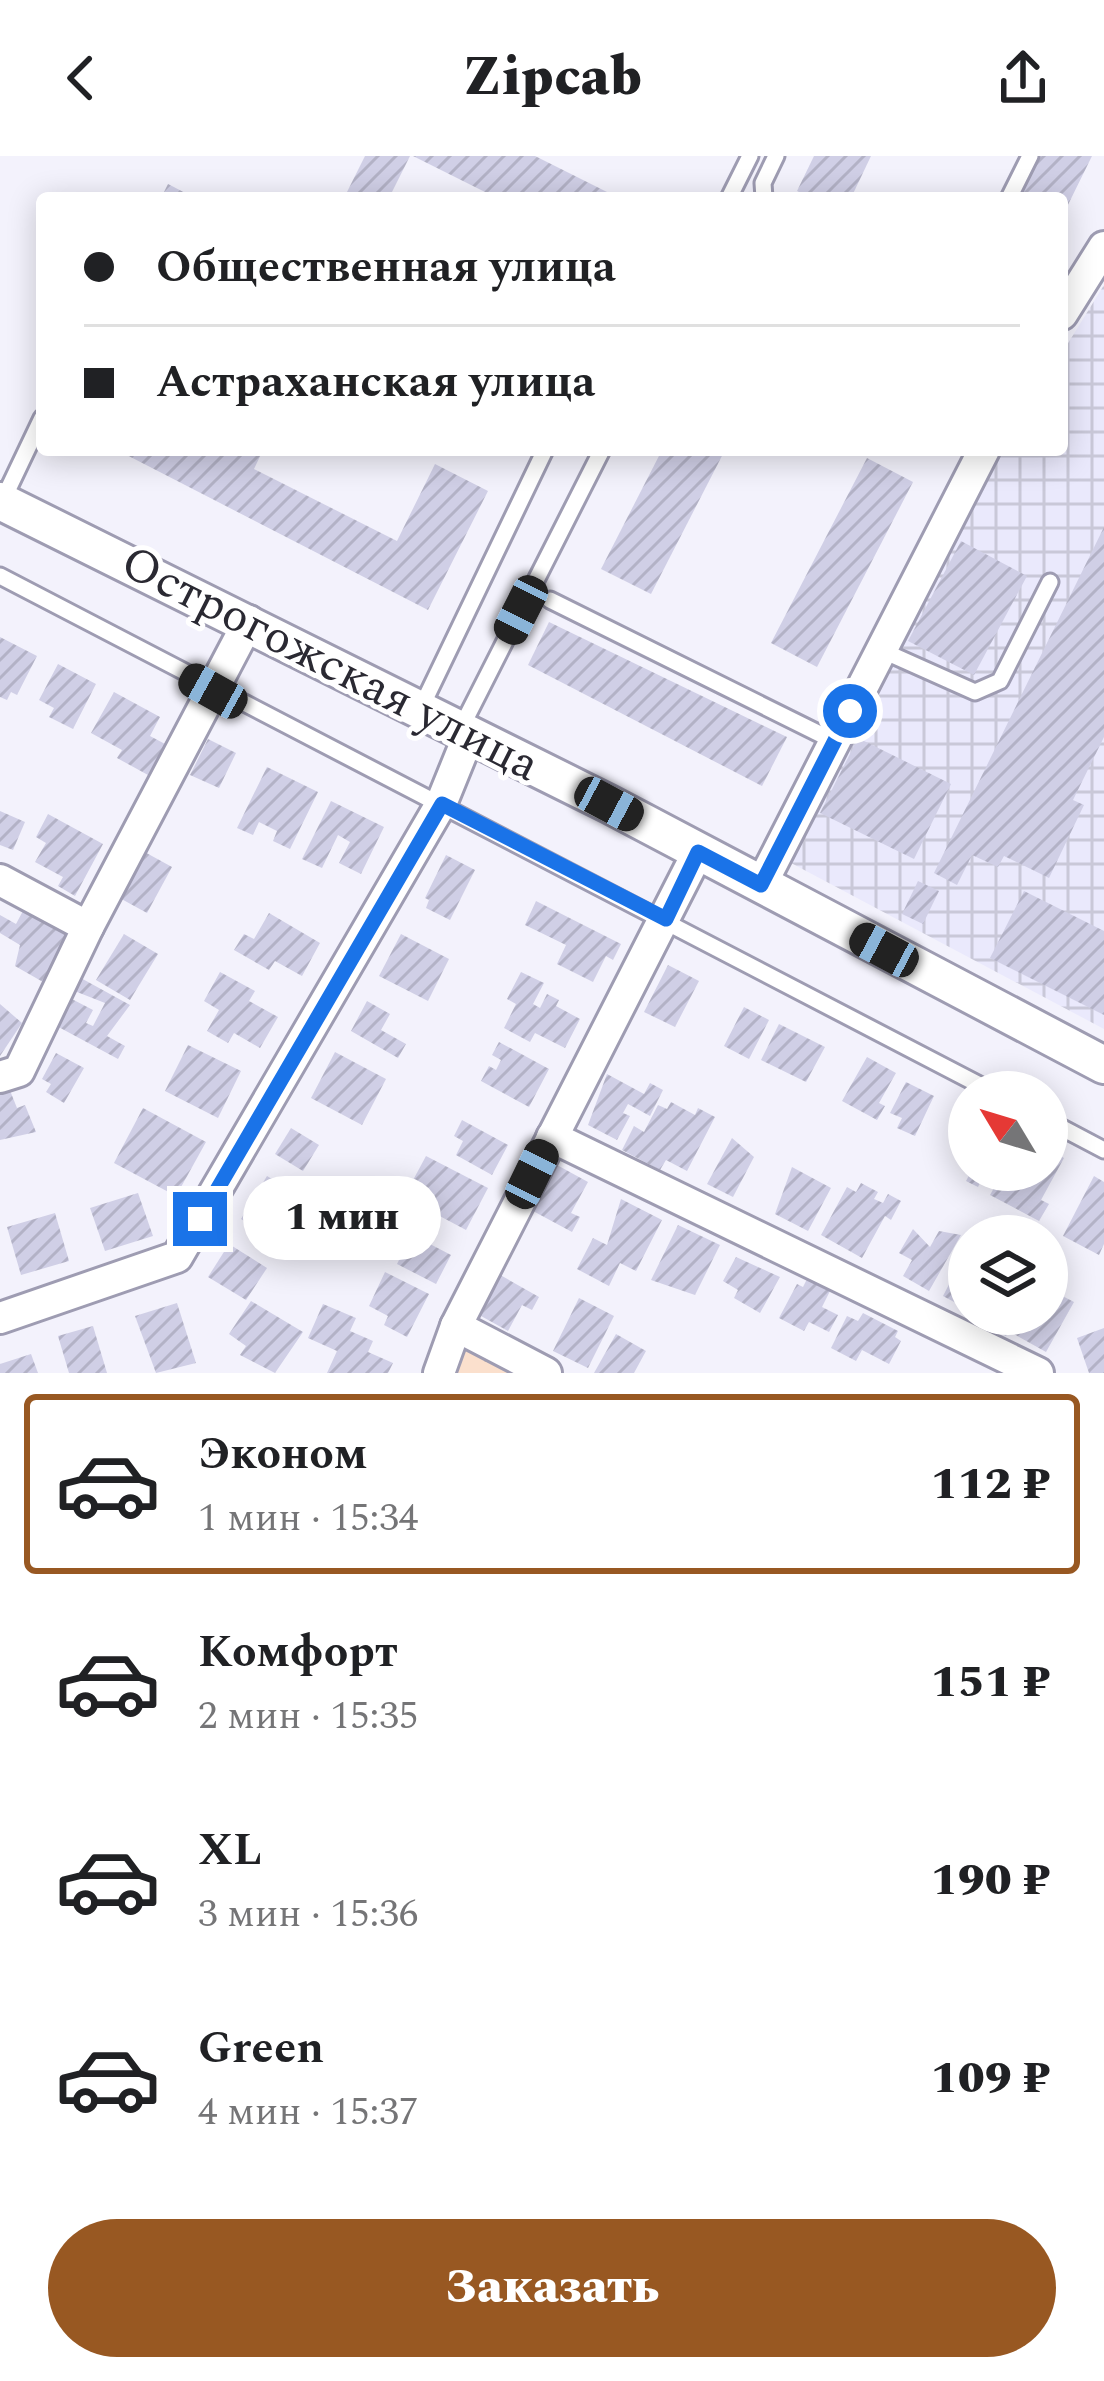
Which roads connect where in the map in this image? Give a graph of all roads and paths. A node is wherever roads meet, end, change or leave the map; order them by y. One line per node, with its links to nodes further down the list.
1 (750, 156): 4 (lane)
2 (776, 156): 5 (lane)
3 (1030, 156): 6 (lane)
4 (732, 192)
5 (764, 192)
6 (1012, 192)
7 (1104, 247): 8 (street)
8 (1068, 304)
9 (36, 430): 13 (lane)
10 (542, 456): 20 (lane)
11 (599, 456): 21 (lane)
12 (982, 456): 18 (street)
13 (1, 502): 17 (street, Острогожская улица)
14 (0, 576): 19 (lane)
15 (1050, 582): 18 (lane)
16 (550, 600): 22 (lane)
17 (249, 622): 19 (street); 20 (street, Острогожская улица)
18 (881, 650): 22 (street)
19 (213, 691): 23 (lane); 28 (street)
20 (420, 710): 21 (street, Острогожская улица)
21 (465, 733): 23 (street); 24 (street, Острогожская улица)
22 (834, 741): 26 (street)
23 (442, 804): 27 (lane); 35 (street)
24 (698, 852): 26 (street, Острогожская улица); 27 (street)
25 (0, 880): 28 (street)
26 (761, 885): 29 (street, Острогожская улица)
27 (666, 919): 30 (lane); 33 (street)
28 (88, 927): 31 (street)
29 (1104, 1065)
30 (952, 1071)
31 (0, 1077)
32 (1068, 1131): 34 (lane)
33 (551, 1136): 36 (street); 39 (street)
34 (1104, 1150)
35 (0, 1318)
36 (456, 1326): 37 (street); 38 (street)
37 (439, 1373)
38 (545, 1373)
39 (1038, 1373)

